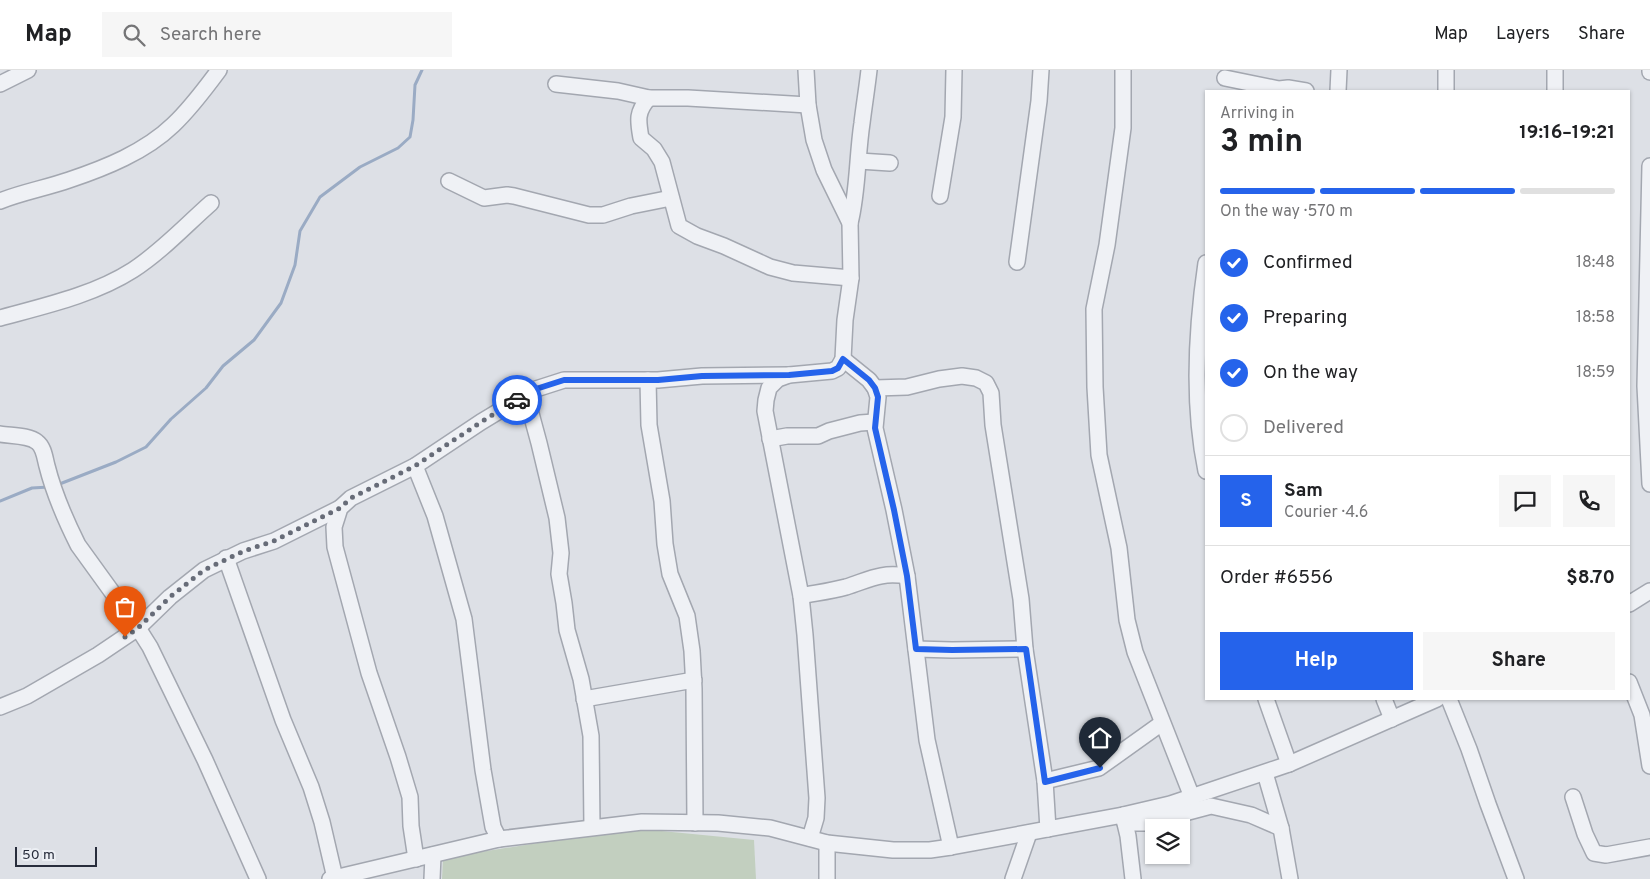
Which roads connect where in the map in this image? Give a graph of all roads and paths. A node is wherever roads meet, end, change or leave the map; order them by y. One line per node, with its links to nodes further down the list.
1 (28, 70): 12 (street)
2 (219, 70): 26 (street)
3 (806, 70): 19 (street)
4 (869, 70): 20 (street)
5 (954, 70): 24 (street)
6 (1041, 70): 29 (street)
7 (1123, 70): 62 (street)
8 (1339, 70): 15 (street)
9 (1446, 70): 16 (street)
10 (1555, 70): 17 (street)
11 (1225, 80): 14 (street)
12 (0, 84)
13 (556, 84): 18 (street)
14 (1300, 90)
15 (1338, 90)
16 (1446, 90)
17 (1555, 90)
18 (649, 98): 19 (street); 25 (street)
19 (808, 105): 28 (street)
20 (859, 161): 21 (street); 28 (street)
21 (890, 163)
22 (1650, 166): 43 (street)
23 (449, 181): 25 (street)
24 (940, 196)
25 (671, 198): 31 (street)
26 (0, 201)
27 (211, 203): 32 (street)
28 (850, 223): 31 (street)
29 (1017, 262)
30 (1205, 274): 41 (street)
31 (851, 278): 33 (street)
32 (0, 318)
33 (843, 359): 34 (street); 36 (street)
34 (789, 375): 35 (street); 40 (street)
35 (648, 380): 37 (street); 53 (street)
36 (875, 388): 38 (street); 52 (street)
37 (526, 395): 42 (street); 55 (street)
38 (874, 422): 40 (street); 46 (street)
39 (0, 434): 50 (street)
40 (770, 439): 48 (street)
41 (1205, 464)
42 (415, 466): 44 (street); 76 (street)
43 (1650, 476)
44 (340, 508): 45 (street); 81 (street)
45 (226, 558): 50 (street); 82 (street)
46 (907, 576): 48 (street); 51 (street)
47 (1650, 591): 49 (street)
48 (800, 596): 75 (street)
49 (1630, 603)
50 (138, 628): 60 (street); 83 (street)
51 (916, 649): 52 (street); 78 (street)
52 (1026, 649): 66 (street)
53 (694, 680): 55 (street); 70 (street)
54 (1630, 685): 64 (street)
55 (584, 699): 71 (street)
56 (1266, 700): 63 (street)
57 (1384, 700): 61 (street)
58 (1435, 700): 61 (street)
59 (1449, 700): 89 (street)
60 (0, 707)
61 (1392, 719): 63 (street)
62 (1162, 723): 66 (street); 67 (street)
63 (1289, 764): 65 (street)
64 (1650, 766)
65 (1265, 773): 67 (street); 72 (street)
66 (1045, 782): 73 (street)
67 (1192, 797): 69 (street)
68 (1573, 797): 79 (street)
69 (1124, 819): 72 (street); 73 (street); 87 (street)
70 (695, 823): 71 (street); 75 (street)
71 (592, 827): 76 (street)
72 (1281, 828): 88 (street)
73 (1048, 829): 74 (street)
74 (1028, 833): 78 (street); 86 (street)
75 (810, 838): 77 (street)
76 (499, 839): 80 (street)
77 (827, 843): 78 (street); 85 (street)
78 (951, 847)
79 (1650, 847)
80 (433, 855): 81 (street); 84 (street)
81 (416, 859): 82 (street)
82 (333, 878)
83 (258, 879)
84 (432, 879)
85 (827, 879)
86 (1014, 879)
87 (1133, 879)
88 (1290, 879)
89 (1516, 879)

